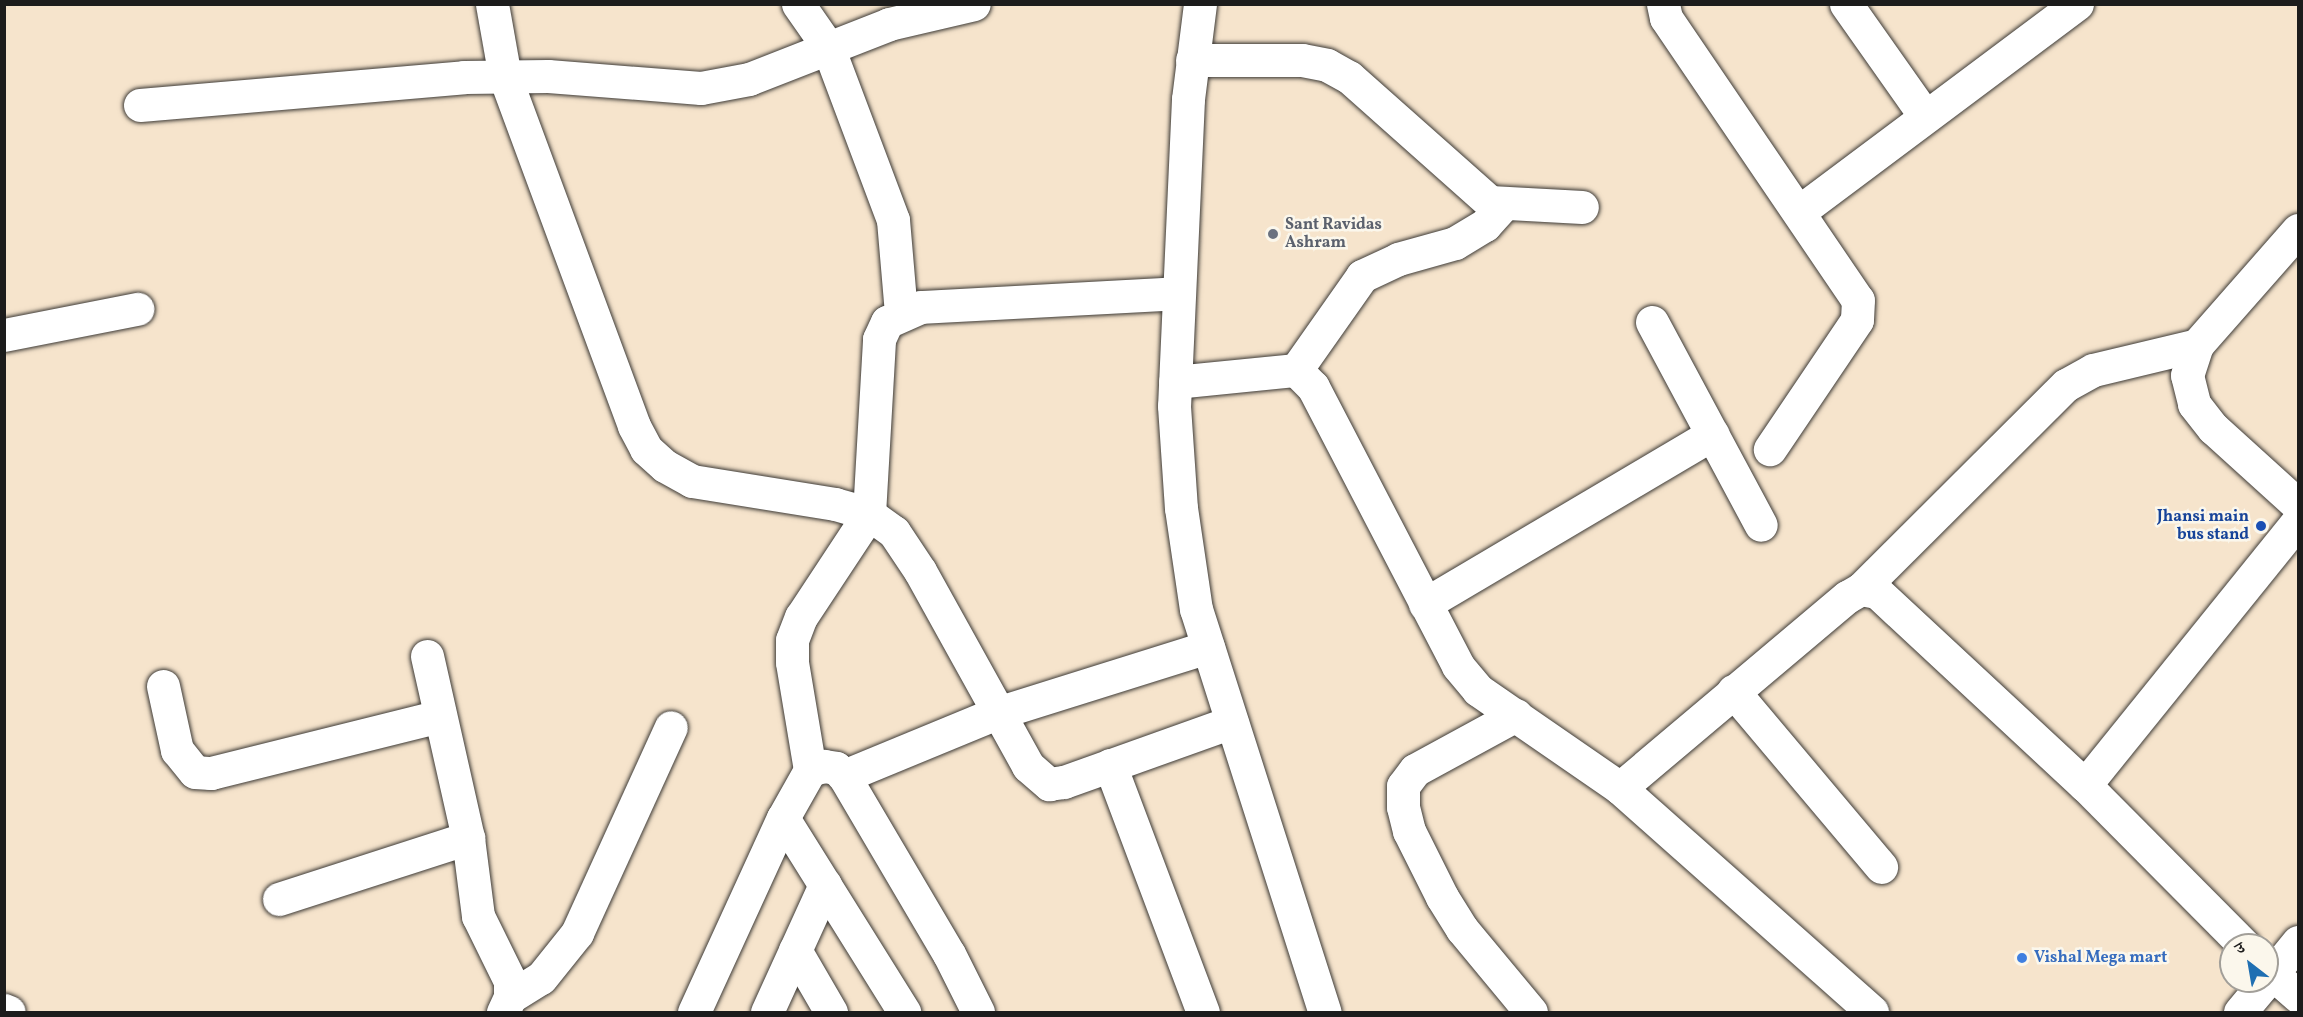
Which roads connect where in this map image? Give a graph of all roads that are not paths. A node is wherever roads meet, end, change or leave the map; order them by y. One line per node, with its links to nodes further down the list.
1 (492, 4): 10 (street)
2 (798, 4): 8 (street)
3 (1200, 4): 9 (street)
4 (1663, 4): 15 (street)
5 (1846, 4): 12 (street)
6 (2078, 4): 12 (street)
7 (967, 5): 8 (street)
8 (828, 47): 10 (street); 19 (street)
9 (1192, 60): 13 (street); 17 (street)
10 (505, 77): 11 (street); 28 (street)
11 (140, 105)
12 (1924, 116): 15 (street)
13 (1503, 205): 14 (street); 23 (street)
14 (1582, 207)
15 (1800, 211): 26 (street)
16 (2298, 230): 22 (street)
17 (1179, 294): 19 (street); 24 (street)
18 (137, 309): 21 (street)
19 (901, 314): 28 (street)
20 (1652, 322): 25 (street)
21 (4, 335)
22 (2197, 345): 27 (street); 31 (street)
23 (1296, 370): 24 (street); 32 (street)
24 (1175, 382): 33 (street)
25 (1712, 434): 30 (street); 32 (street)
26 (1770, 449)
27 (2298, 505)
28 (869, 513): 37 (street); 43 (street)
29 (2298, 521): 45 (street)
30 (1761, 525)
31 (1861, 589): 36 (street); 45 (street)
32 (1425, 604): 38 (street)
33 (1208, 647): 37 (street); 40 (street)
34 (427, 656): 39 (street)
35 (162, 686): 39 (street)
36 (1733, 691): 46 (street); 49 (street)
37 (997, 713): 42 (street); 44 (street)
38 (1516, 715): 46 (street); 69 (street)
39 (440, 716): 48 (street)
40 (1232, 722): 42 (street); 68 (street)
41 (670, 727): 59 (street)
42 (1110, 765): 67 (street)
43 (810, 770): 44 (street); 47 (street)
44 (844, 776): 66 (street)
45 (2085, 785): 52 (street)
46 (1620, 788): 70 (street)
47 (783, 818): 50 (street); 62 (street)
48 (468, 838): 51 (street); 59 (street)
49 (1881, 867)
50 (825, 885): 54 (street); 65 (street)
51 (279, 899)
52 (2232, 933)
53 (2298, 942): 55 (street)
54 (795, 950): 63 (street); 64 (street)
55 (2279, 964)
56 (2279, 983): 58 (street)
57 (2255, 993): 71 (street)
58 (2298, 996)
59 (506, 1005)
60 (4, 1010): 61 (street)
61 (9, 1012)
62 (694, 1012)
63 (767, 1012)
64 (831, 1012)
65 (904, 1012)
66 (978, 1012)
67 (1203, 1012)
68 (1325, 1012)
69 (1531, 1012)
70 (1872, 1012)
71 (2240, 1012)

